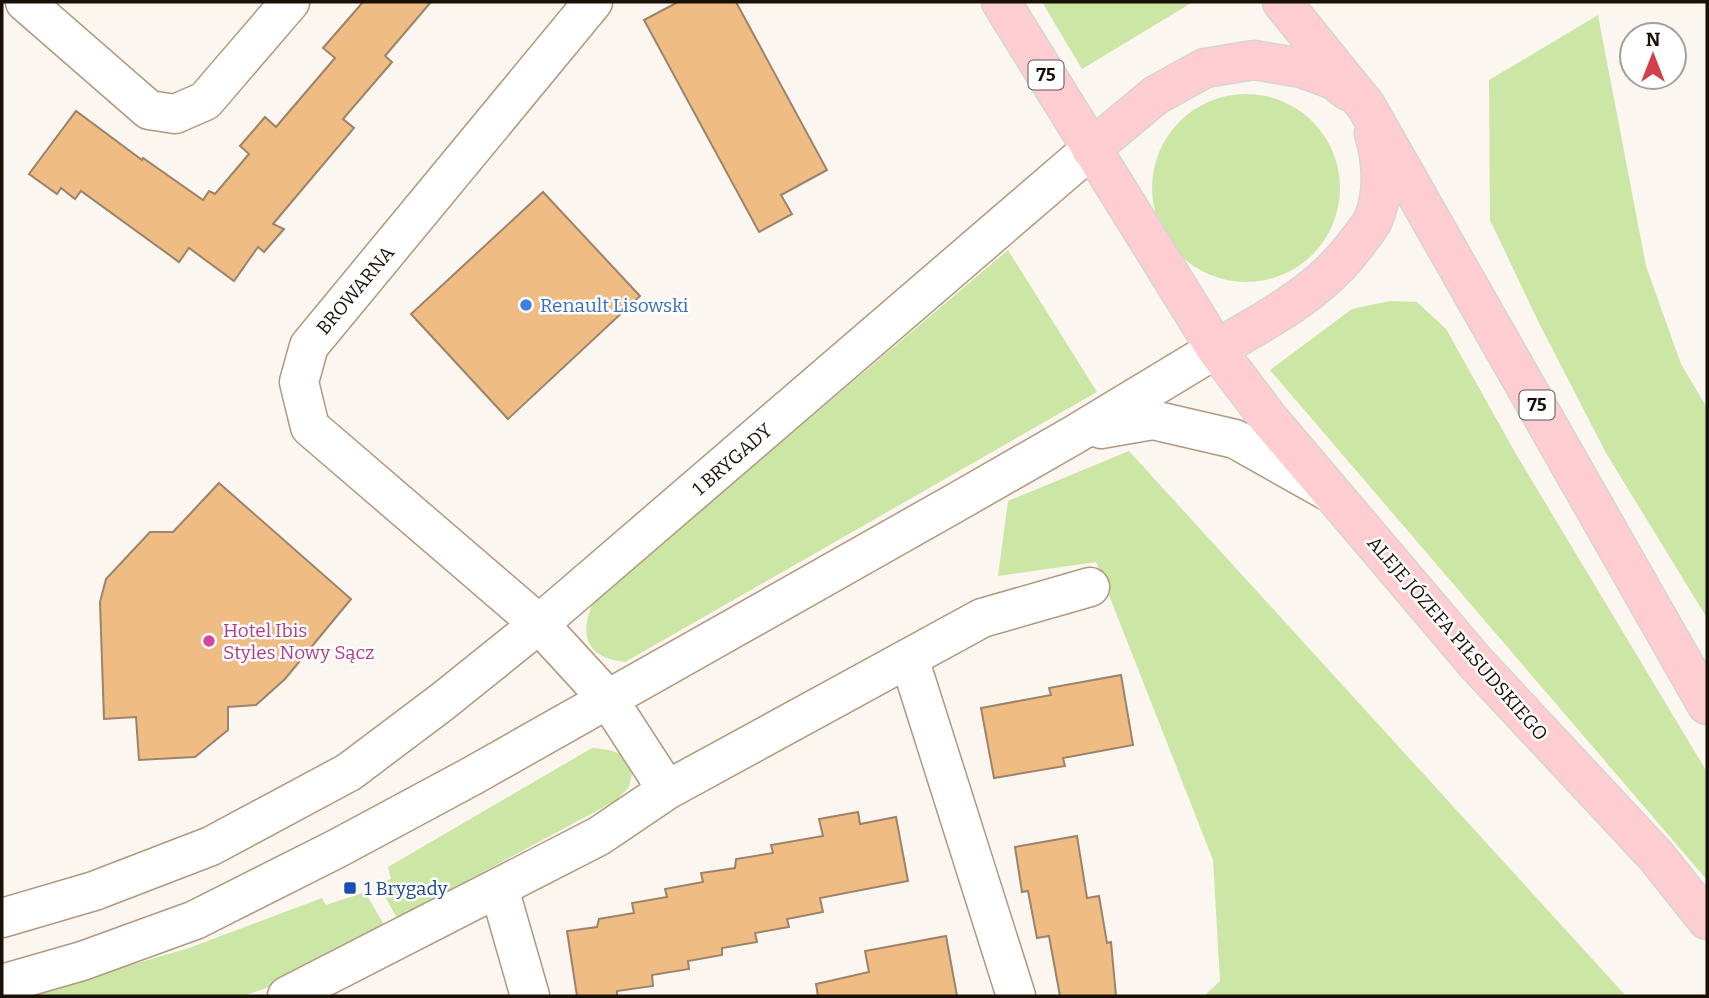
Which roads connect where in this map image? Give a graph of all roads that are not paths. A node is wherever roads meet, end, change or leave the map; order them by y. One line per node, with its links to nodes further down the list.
1 (25, 2): 2 (street)
2 (290, 2)
3 (593, 2): 12 (street, BROWARNA)
4 (1001, 2): 7 (main road, ALEJE JÓZEFA PIŁSUDSKIEGO / 75)
5 (1282, 2): 6 (main road, 75)
6 (1366, 106): 7 (main road, 1 BRYGADY); 8 (main road); 15 (main road, 75)
7 (1091, 149): 8 (main road, ALEJE JÓZEFA PIŁSUDSKIEGO / 75); 12 (street, 1 BRYGADY)
8 (1216, 349): 9 (street); 10 (main road, ALEJE JÓZEFA PIŁSUDSKIEGO / 75)
9 (1072, 436): 10 (street); 14 (street)
10 (1331, 494): 19 (main road, ALEJE JÓZEFA PIŁSUDSKIEGO / 75)
11 (1090, 587): 13 (street)
12 (539, 624): 14 (street, BROWARNA); 18 (street, 1 BRYGADY)
13 (909, 658): 16 (street); 23 (street)
14 (608, 699): 16 (street, BROWARNA); 20 (street)
15 (1707, 705)
16 (667, 790): 17 (street)
17 (499, 888): 21 (street); 22 (street)
18 (2, 918)
19 (1707, 920)
20 (2, 984)
21 (287, 996)
22 (530, 996)
23 (1016, 996)

